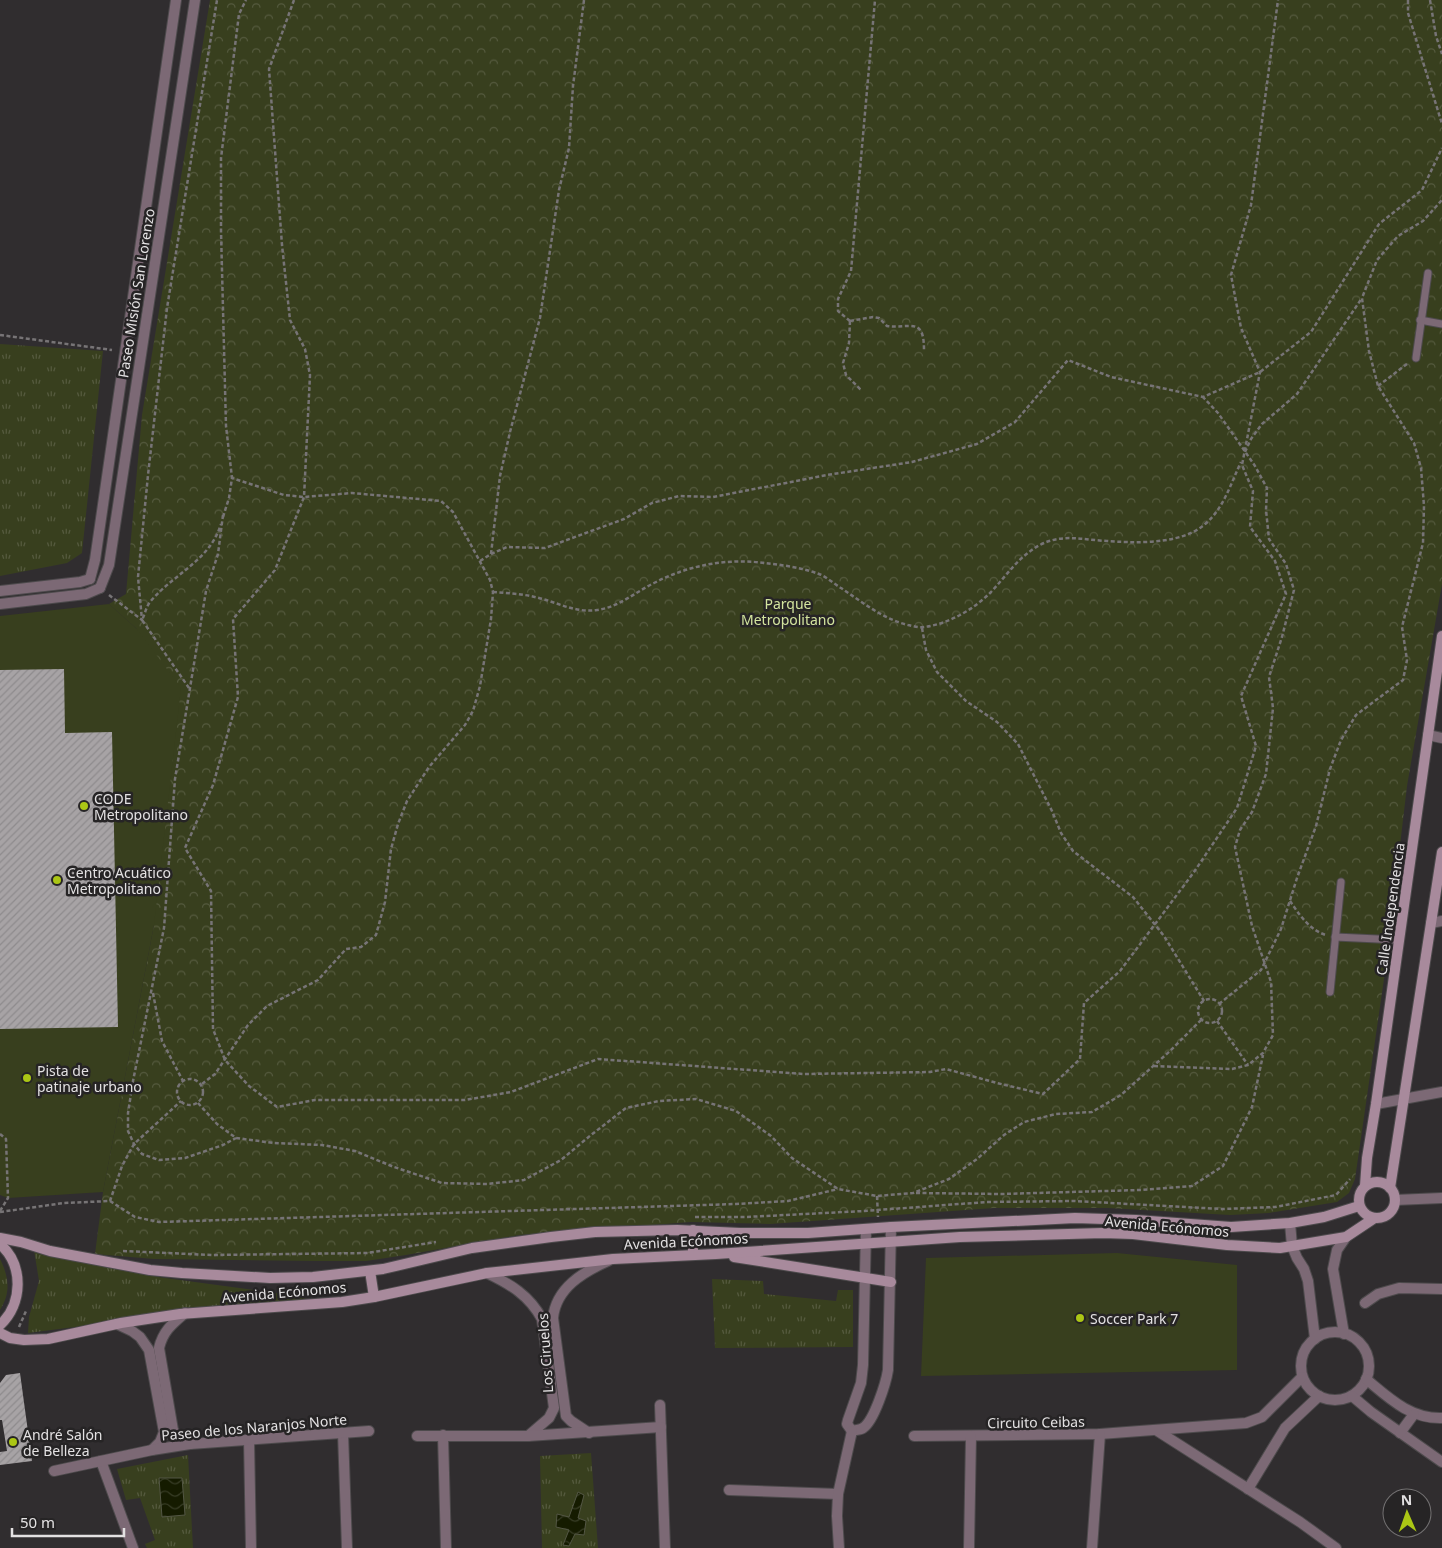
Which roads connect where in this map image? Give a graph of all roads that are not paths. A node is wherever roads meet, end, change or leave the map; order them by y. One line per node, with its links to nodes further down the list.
1 (176, 0): 7 (street, Paseo Misión San Lorenzo)
2 (195, 0): 8 (street, Paseo Misión San Lorenzo)
3 (1428, 273): 4 (lane)
4 (1420, 320): 5 (lane); 6 (lane)
5 (1442, 324)
6 (1416, 358)
7 (90, 579): 8 (street); 9 (street)
8 (100, 588): 10 (street)
9 (0, 591)
10 (0, 604)
11 (1442, 636): 12 (street, Calle Independencia)
12 (1428, 735): 13 (street); 18 (street, Calle Independencia)
13 (1442, 738)
14 (1442, 852): 16 (street)
15 (1341, 882): 17 (lane)
16 (1437, 922): 21 (street)
17 (1335, 937): 18 (lane); 19 (lane)
18 (1399, 940): 22 (street, Calle Independencia)
19 (1330, 992)
20 (1442, 1092): 21 (street)
21 (1405, 1099): 22 (street); 24 (street)
22 (1376, 1104): 23 (street, Calle Independencia)
23 (1365, 1186): 24 (street); 27 (street)
24 (1390, 1188): 26 (street)
25 (1442, 1198): 26 (street)
26 (1395, 1200): 29 (street)
27 (1359, 1206): 29 (street); 30 (street, Avenida Ecónomos)
28 (1075, 1218): 30 (street, Avenida Ecónomos); 31 (street, Avenida Ecónomos); 34 (street)
29 (1373, 1219): 35 (street, Avenida Ecónomos)
30 (1290, 1223): 40 (street)
31 (891, 1227): 32 (street, Avenida Ecónomos); 37 (street)
32 (866, 1229): 33 (street, Avenida Ecónomos); 39 (street)
33 (693, 1230): 42 (street); 44 (street, Avenida Ecónomos)
34 (1075, 1234): 37 (street, Avenida Ecónomos); 40 (street, Avenida Ecónomos)
35 (1346, 1236): 40 (street, Avenida Ecónomos); 55 (street)
36 (0, 1238): 44 (street, Avenida Ecónomos)
37 (891, 1242): 39 (street, Avenida Ecónomos); 47 (street)
38 (0, 1244): 53 (street)
39 (866, 1244): 41 (street, Avenida Ecónomos); 46 (street)
40 (1292, 1246): 56 (street)
41 (716, 1254): 42 (street, Avenida Ecónomos); 46 (street)
42 (693, 1255): 43 (street, Avenida Ecónomos)
43 (613, 1259): 45 (street, Avenida Ecónomos); 70 (street, Los Ciruelos)
44 (370, 1271): 49 (street)
45 (487, 1273): 49 (street, Avenida Ecónomos); 74 (street, Los Ciruelos)
46 (866, 1278): 47 (street); 67 (street)
47 (890, 1282): 67 (street)
48 (1442, 1289): 50 (street)
49 (374, 1297): 51 (street, Avenida Ecónomos)
50 (1365, 1303)
51 (186, 1313): 52 (street, Avenida Ecónomos); 78 (street)
52 (117, 1324): 54 (street, Avenida Ecónomos); 79 (street)
53 (0, 1325)
54 (0, 1333)
55 (1344, 1334): 56 (street); 58 (street)
56 (1314, 1339): 57 (street)
57 (1302, 1377): 59 (street); 65 (street, Circuito Ceibas)
58 (1366, 1379): 60 (street); 62 (street)
59 (1319, 1396): 60 (street); 83 (street)
60 (1352, 1396): 68 (street)
61 (660, 1404): 64 (street)
62 (1414, 1414): 63 (street); 68 (street)
63 (1442, 1418)
64 (661, 1427): 70 (street); 91 (street)
65 (1156, 1430): 71 (street, Circuito Ceibas); 83 (street)
66 (370, 1431): 69 (street, Paseo de los Naranjos Norte)
67 (852, 1431): 85 (street)
68 (1400, 1432): 81 (street)
69 (343, 1433): 77 (street, Paseo de los Naranjos Norte); 89 (street)
70 (589, 1433): 74 (street)
71 (1100, 1434): 76 (street, Circuito Ceibas); 86 (street, Circuito Ceibas)
72 (443, 1435): 73 (street); 74 (street); 90 (street)
73 (417, 1436)
74 (528, 1436)
75 (914, 1436): 76 (street, Circuito Ceibas)
76 (971, 1436): 93 (street, Circuito Ceibas)
77 (249, 1440): 78 (street, Paseo de los Naranjos Norte); 88 (street)
78 (190, 1444): 79 (street, Paseo de los Naranjos Norte)
79 (152, 1450): 80 (street, Paseo de los Naranjos Norte)
80 (101, 1461): 82 (street, Paseo de los Naranjos Norte); 87 (street)
81 (1442, 1462)
82 (54, 1470)
83 (1248, 1489): 94 (street)
84 (729, 1490): 85 (street)
85 (838, 1494): 92 (street)
86 (1094, 1546)
87 (133, 1548)
88 (251, 1548)
89 (347, 1548)
90 (446, 1548)
91 (665, 1548)
92 (839, 1548)
93 (969, 1548)
94 (1336, 1548)

